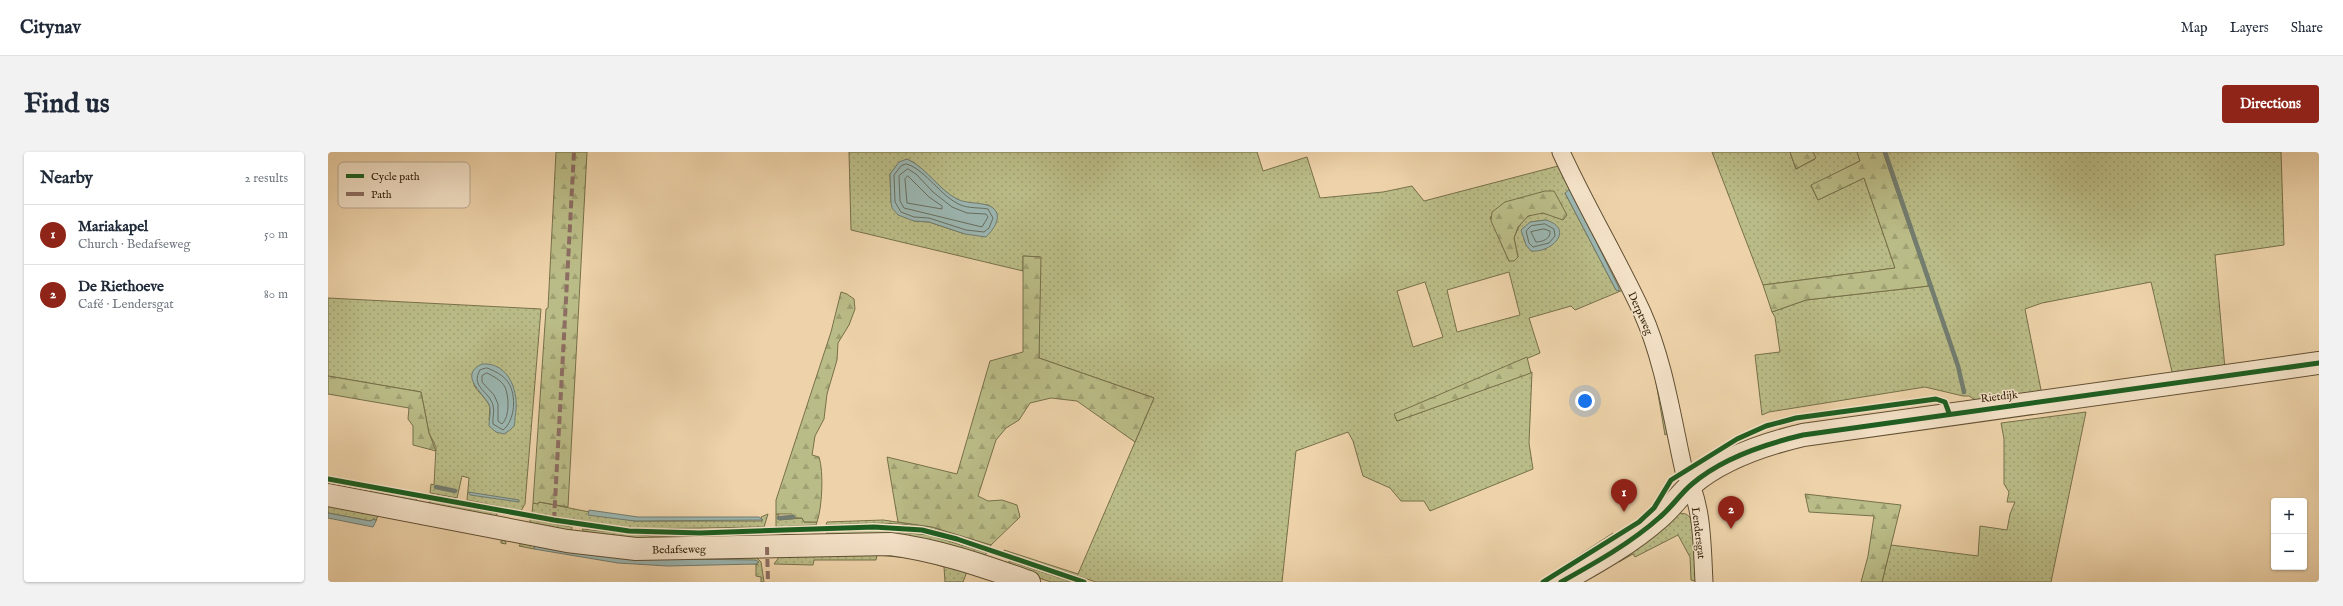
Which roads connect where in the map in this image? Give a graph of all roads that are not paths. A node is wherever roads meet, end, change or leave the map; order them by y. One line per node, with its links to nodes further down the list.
1 (1561, 152): 3 (street, Derptweg)
2 (2319, 363): 3 (street, Rietdijk)
3 (1692, 484): 6 (street); 7 (street, Lendersgat)
4 (328, 495): 5 (street, Bedafseweg)
5 (1029, 582)
6 (1561, 582)
7 (1704, 582)

